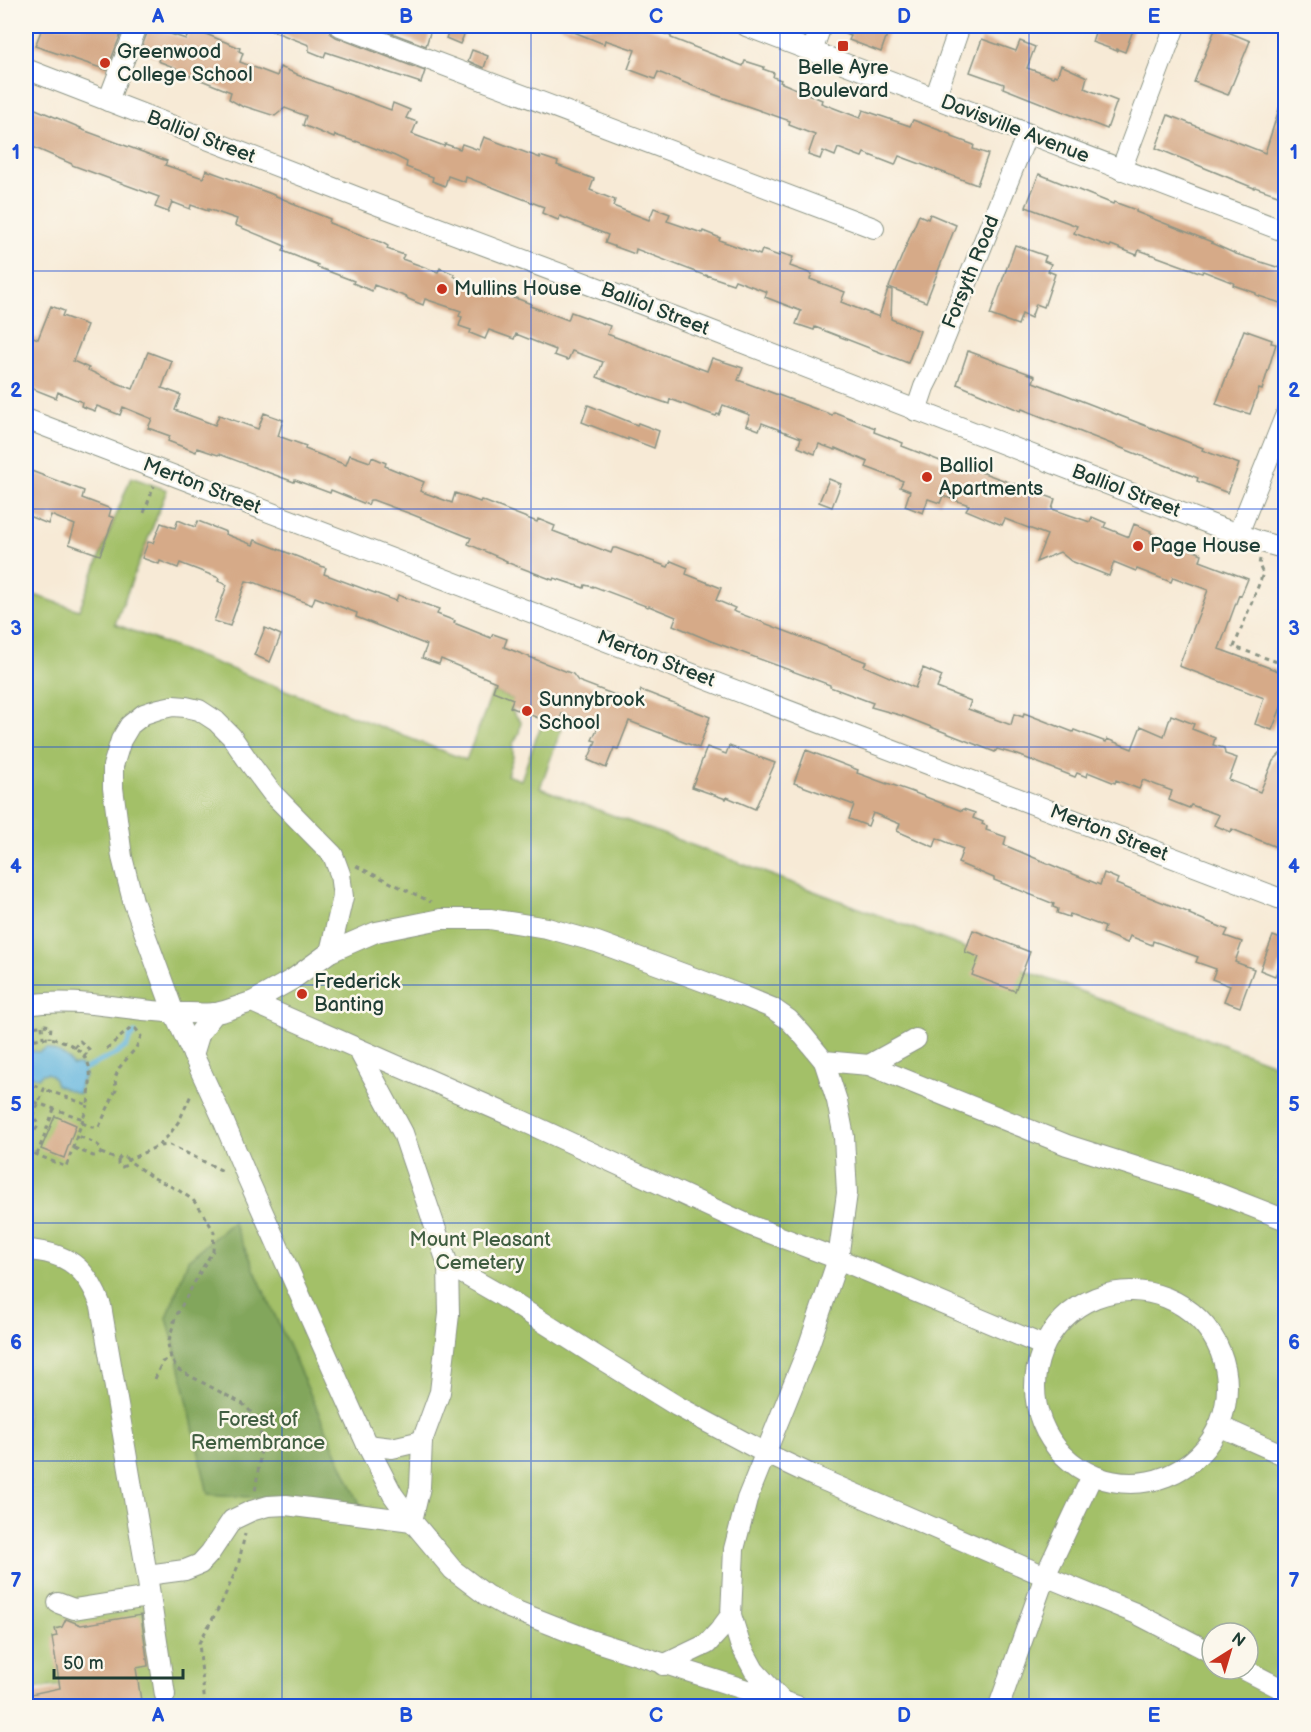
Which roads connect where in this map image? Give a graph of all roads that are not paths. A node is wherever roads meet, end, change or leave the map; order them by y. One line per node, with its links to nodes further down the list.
1 (137, 26): 10 (street)
2 (340, 26): 13 (street)
3 (746, 26): 7 (street, Davisville Avenue)
4 (821, 26): 7 (street)
5 (960, 26): 9 (street)
6 (1175, 26): 12 (street)
7 (812, 51): 9 (street, Davisville Avenue)
8 (26, 69): 10 (street, Balliol Street)
9 (935, 98): 11 (street, Davisville Avenue)
10 (108, 101): 15 (street, Balliol Street)
11 (1027, 134): 12 (street, Davisville Avenue); 15 (street, Forsyth Road)
12 (1121, 170): 14 (street, Davisville Avenue)
13 (874, 228)
14 (1286, 232)
15 (916, 411): 18 (street, Balliol Street)
16 (1286, 414): 18 (street)
17 (26, 419): 20 (street, Merton Street)
18 (1238, 534): 19 (street, Balliol Street)
19 (1286, 549)
20 (1286, 900)
21 (330, 952): 22 (street); 24 (street); 28 (street)
22 (252, 1002): 25 (street); 27 (street)
23 (26, 1005): 24 (street)
24 (174, 1013): 25 (street); 29 (street)
25 (215, 1013): 29 (street)
26 (916, 1039): 30 (street)
27 (358, 1049): 33 (street); 34 (street)
28 (824, 1061): 30 (street); 33 (street)
29 (198, 1064): 38 (street)
30 (869, 1065): 31 (street)
31 (1286, 1220)
32 (26, 1250): 43 (street)
33 (838, 1259): 35 (street); 39 (street)
34 (448, 1265): 37 (street); 39 (street)
35 (1042, 1346): 36 (street); 41 (street)
36 (1220, 1426): 40 (street); 41 (street)
37 (422, 1441): 38 (street); 42 (street)
38 (367, 1445): 42 (street)
39 (765, 1453): 44 (street); 47 (street)
40 (1286, 1456)
41 (1092, 1476): 44 (street)
42 (412, 1521): 43 (street); 49 (street)
43 (147, 1575): 45 (street)
44 (1045, 1576): 48 (street); 54 (street)
45 (149, 1597): 46 (street); 52 (street)
46 (58, 1603)
47 (731, 1615): 49 (street); 53 (street)
48 (1200, 1647)
49 (663, 1665): 53 (street)
50 (1260, 1678): 51 (street)
51 (1286, 1691)
52 (165, 1695)
53 (790, 1704)
54 (999, 1707)

